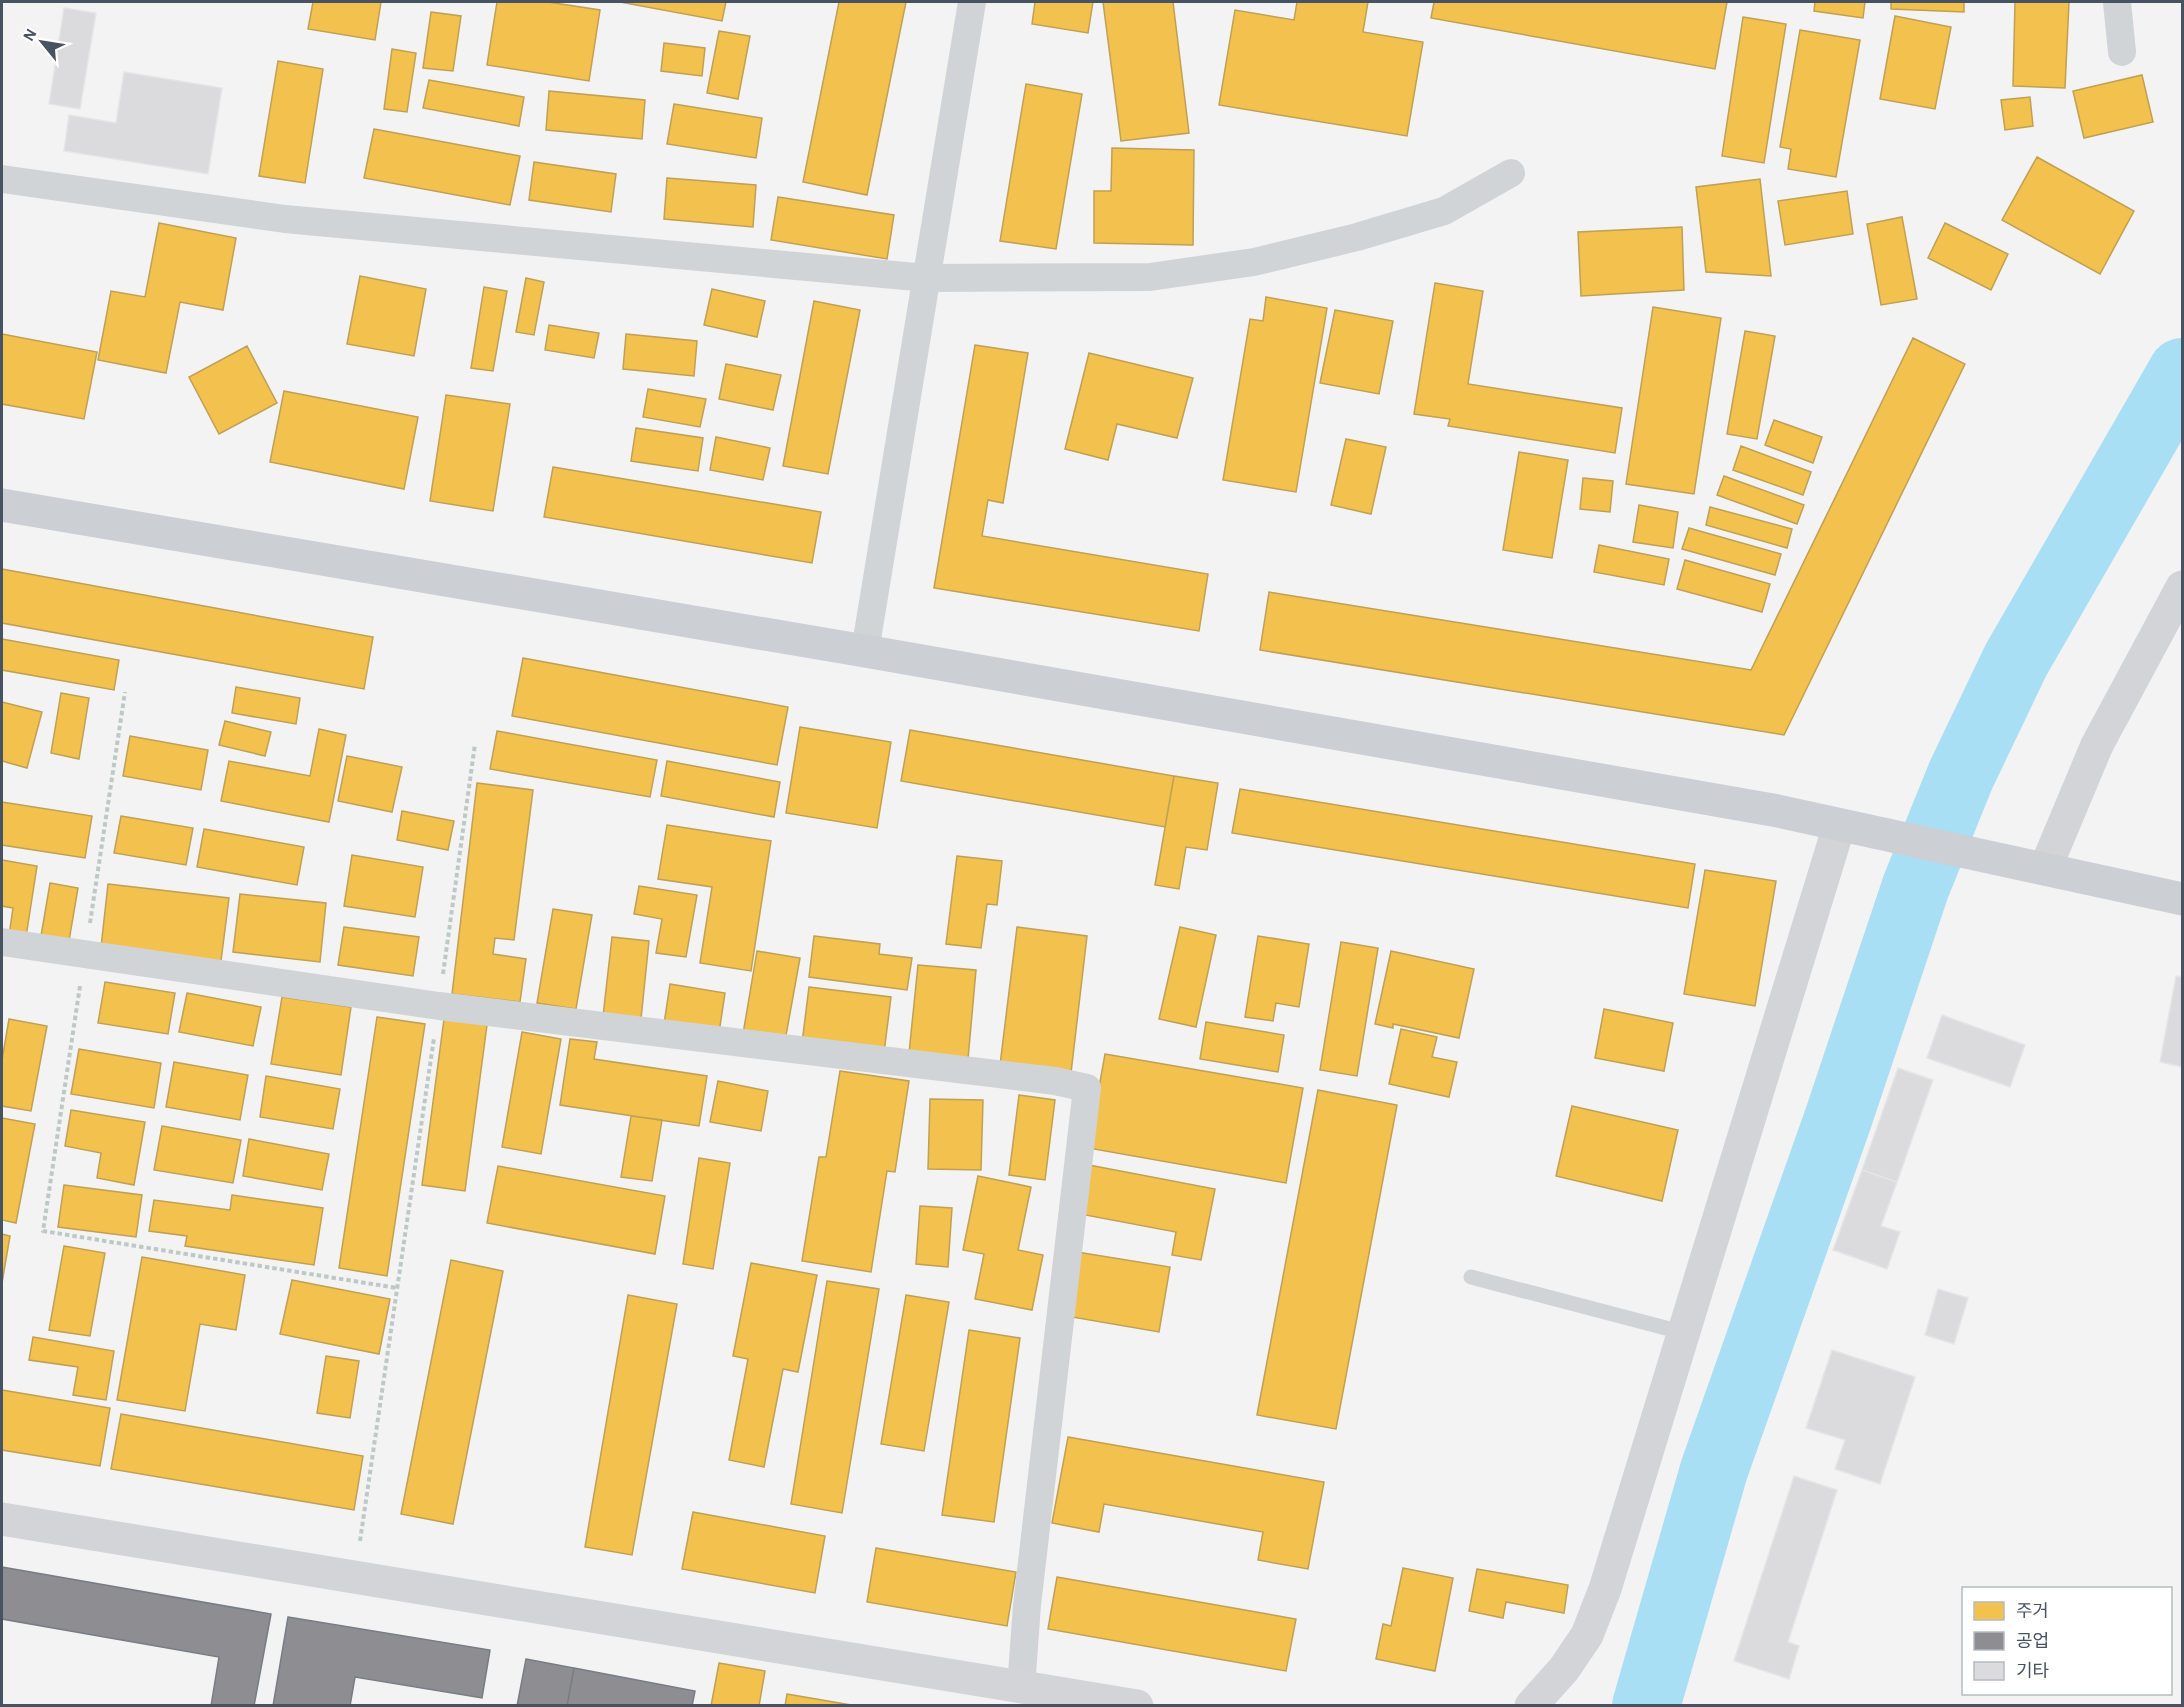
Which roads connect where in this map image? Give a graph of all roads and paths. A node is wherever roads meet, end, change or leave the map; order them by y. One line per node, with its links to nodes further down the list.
1 (972, 2): 6 (street)
2 (2117, 2): 3 (street)
3 (2122, 52)
4 (1511, 173): 6 (street)
5 (2, 179): 6 (street)
6 (927, 278): 9 (street)
7 (2, 505): 9 (main road)
8 (2182, 587): 13 (main road)
9 (866, 651): 12 (main road)
10 (125, 692): 16 (path)
11 (475, 744): 17 (path)
12 (1839, 826): 13 (main road); 20 (main road)
13 (2045, 869): 14 (main road)
14 (2174, 897)
15 (2, 942): 16 (street)
16 (85, 954): 17 (street); 19 (path)
17 (439, 1006): 19 (path); 23 (street)
18 (1471, 1277): 20 (lane)
19 (397, 1288): 22 (path)
20 (1685, 1333): 24 (main road)
21 (2, 1519): 22 (main road)
22 (355, 1578): 23 (main road)
23 (1021, 1688): 25 (main road)
24 (1531, 1705)
25 (1137, 1706)

